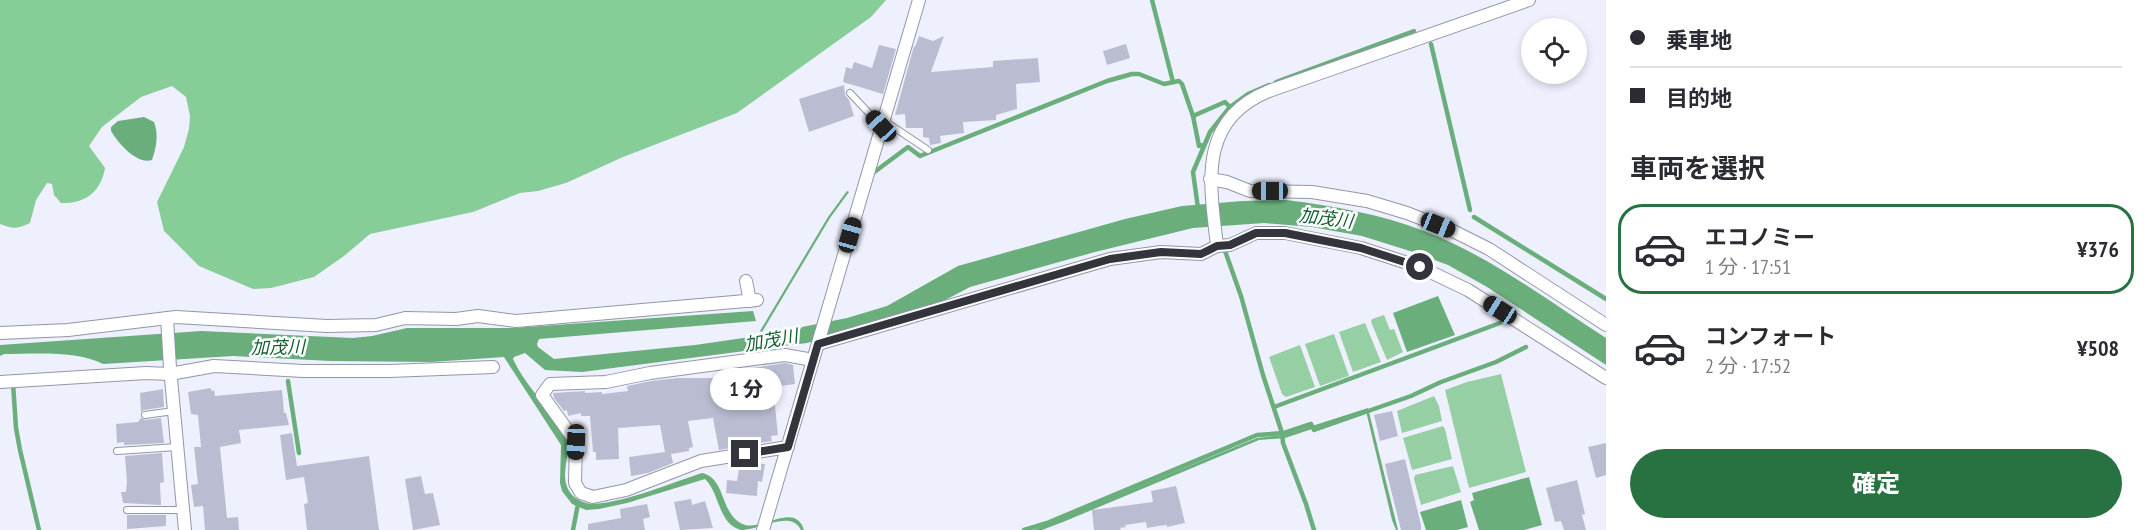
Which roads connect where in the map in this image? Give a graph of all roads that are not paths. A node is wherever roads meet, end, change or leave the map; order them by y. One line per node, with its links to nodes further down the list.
1 (919, 0): 4 (street)
2 (1528, 0): 6 (street)
3 (850, 93): 4 (lane)
4 (882, 123): 5 (lane); 12 (street)
5 (928, 150)
6 (1210, 179): 7 (street); 10 (street)
7 (1217, 246): 12 (street); 16 (street)
8 (746, 281): 9 (street)
9 (167, 318): 11 (street); 15 (street)
10 (1606, 325)
11 (0, 333)
12 (818, 344): 13 (street)
13 (813, 360): 21 (street); 21 (street)
14 (493, 367): 15 (street)
15 (170, 371): 17 (street); 18 (street)
16 (1606, 378)
17 (0, 382)
18 (174, 411): 19 (lane); 20 (street)
19 (145, 415)
20 (177, 447): 22 (lane); 24 (street)
21 (788, 447): 25 (street)
22 (117, 451)
23 (127, 510): 24 (lane)
24 (183, 510): 26 (street)
25 (764, 527)
26 (185, 530)

